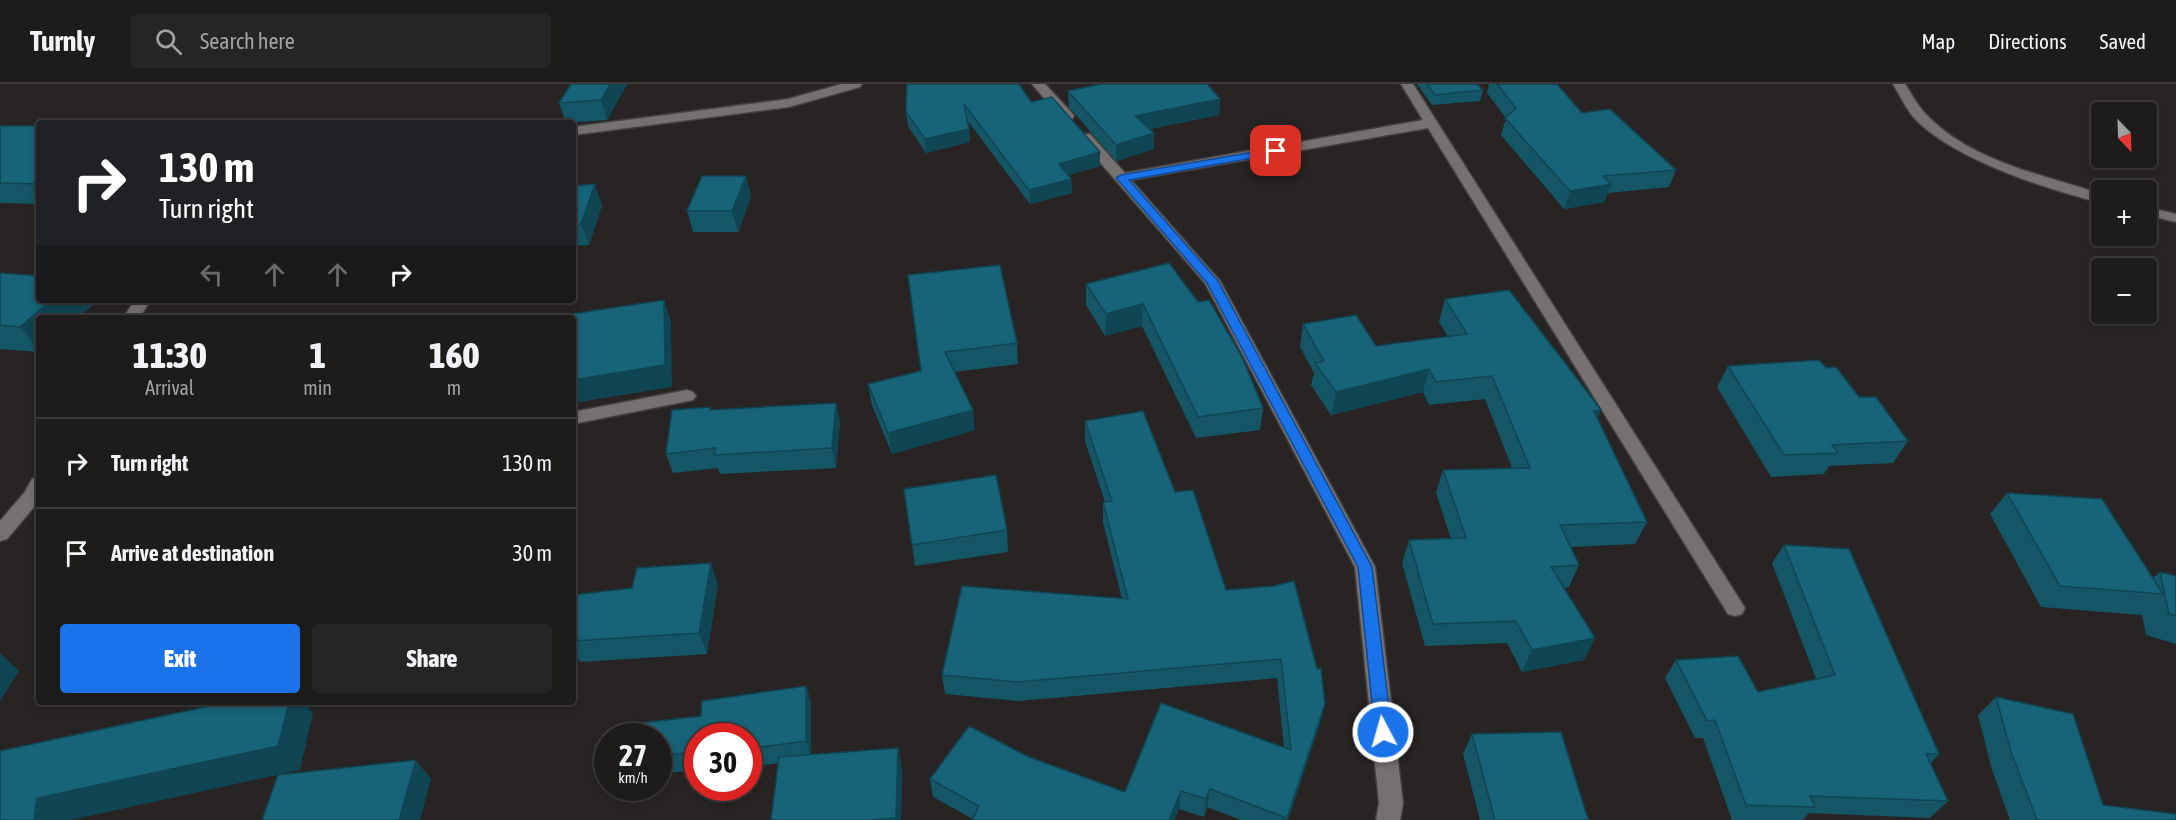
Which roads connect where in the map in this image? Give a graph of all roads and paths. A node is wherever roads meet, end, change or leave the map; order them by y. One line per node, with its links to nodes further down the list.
1 (856, 84): 6 (street)
2 (1038, 84): 7 (street)
3 (1407, 84): 5 (street)
4 (1899, 84): 8 (street)
5 (1431, 123): 7 (street); 15 (street)
6 (576, 130)
7 (1121, 178): 16 (street)
8 (2091, 195)
9 (2157, 214): 10 (street)
10 (2176, 218)
11 (687, 396): 12 (street)
12 (576, 417)
13 (36, 494): 14 (street)
14 (0, 534)
15 (1735, 608)
16 (1388, 820)

